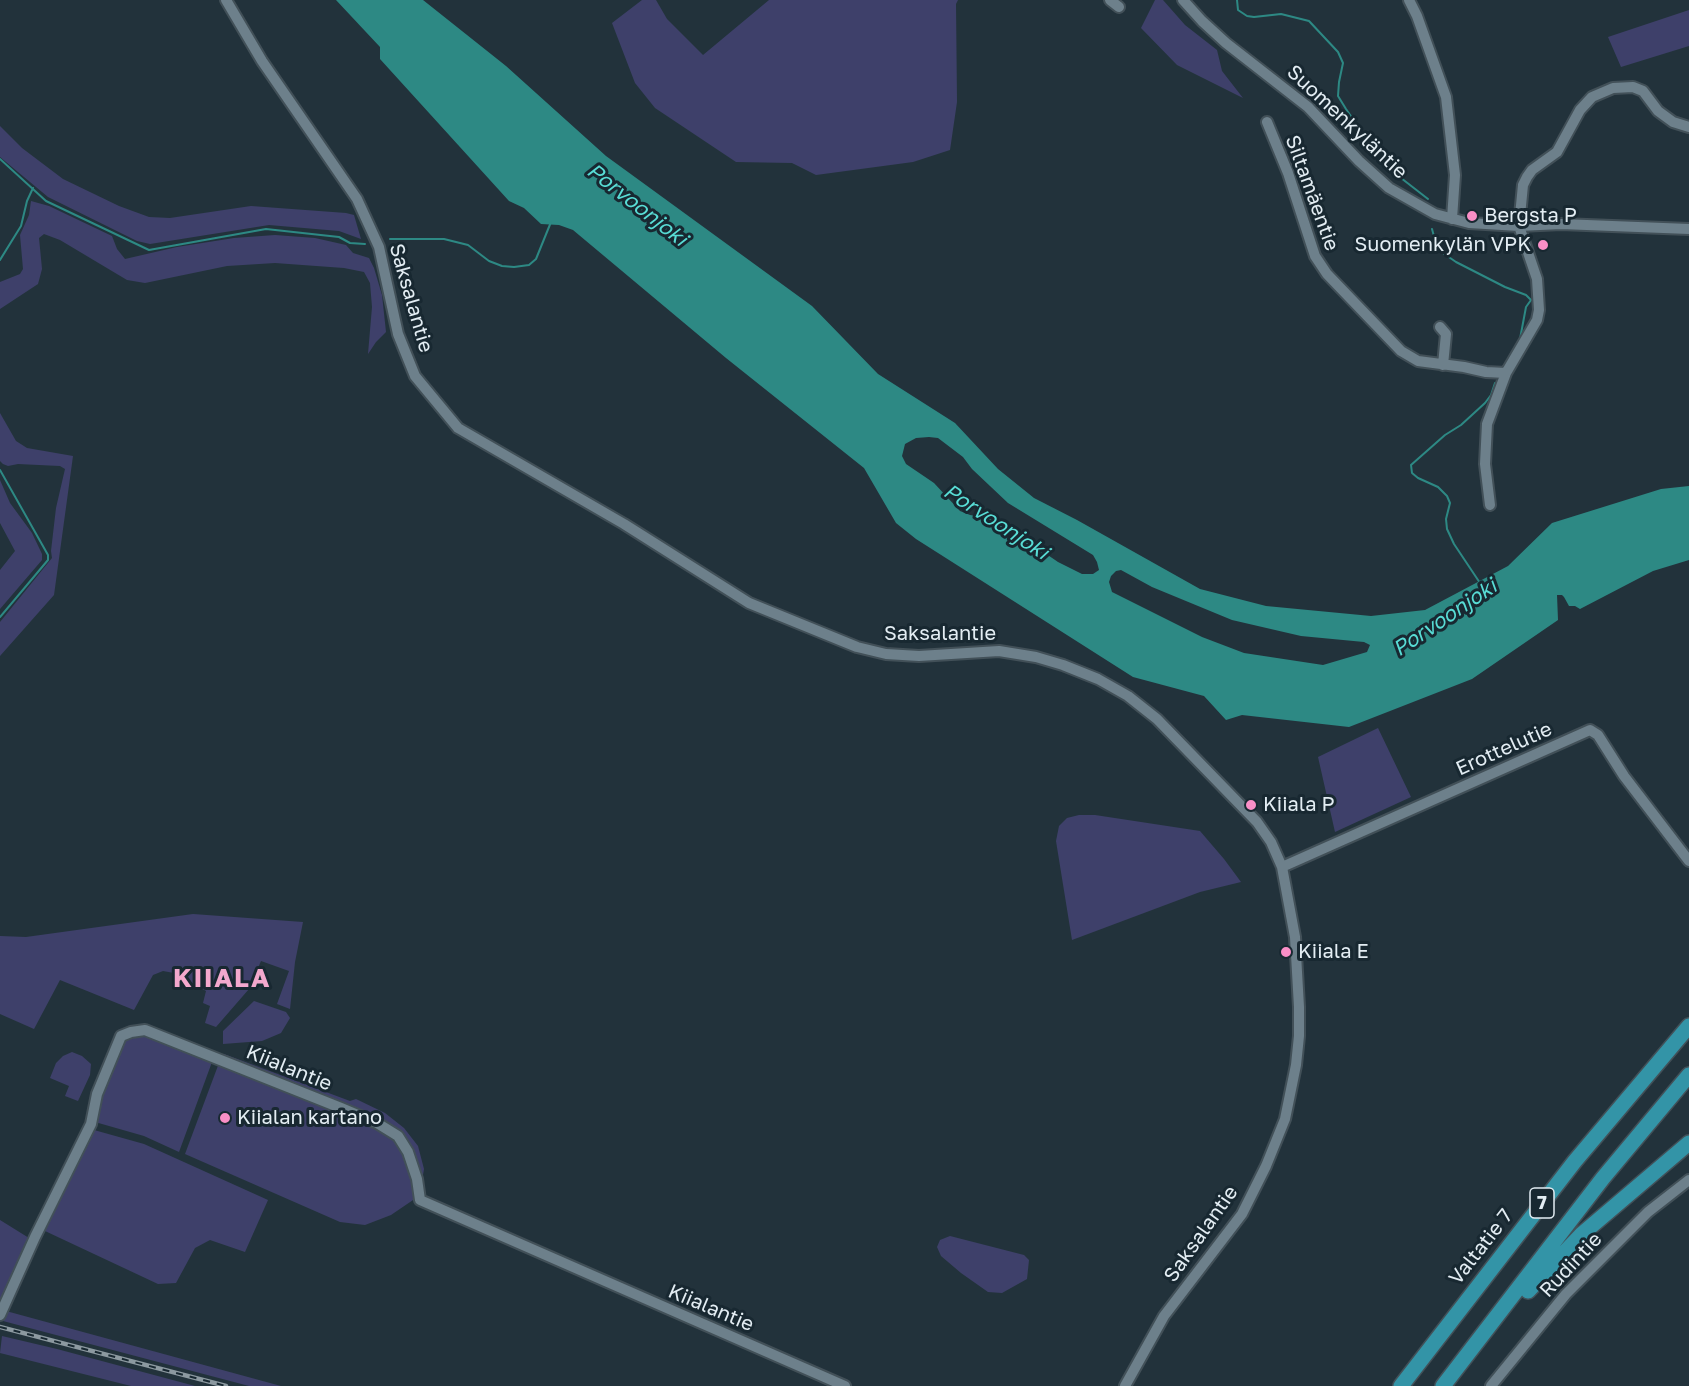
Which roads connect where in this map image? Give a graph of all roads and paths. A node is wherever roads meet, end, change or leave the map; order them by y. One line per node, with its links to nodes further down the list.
1 (226, 0): 16 (street, Saksalantie)
2 (1110, 0): 5 (street)
3 (1183, 0): 8 (street, Suomenkyläntie)
4 (1409, 0): 8 (street)
5 (1119, 7)
6 (1268, 122): 12 (street, Siltamäentie)
7 (1689, 127): 9 (street)
8 (1452, 219): 9 (street, Suomenkyläntie)
9 (1519, 226): 10 (street, Suomenkyläntie); 13 (street)
10 (1689, 229)
11 (1440, 327): 12 (street)
12 (1443, 364): 13 (street, Siltamäentie)
13 (1506, 373): 14 (street)
14 (1491, 505)
15 (1689, 861): 16 (street, Erottelutie)
16 (1282, 867): 23 (street, Saksalantie)
17 (1689, 1026): 24 (highway, Valtatie 7 / 7)
18 (1689, 1075): 25 (highway, 7)
19 (1689, 1143): 25 (highway)
20 (1689, 1180): 26 (street, Rudintie)
21 (0, 1315): 22 (street, Kiialantie)
22 (845, 1386)
23 (1125, 1386)
24 (1401, 1386)
25 (1444, 1386)
26 (1491, 1386)

